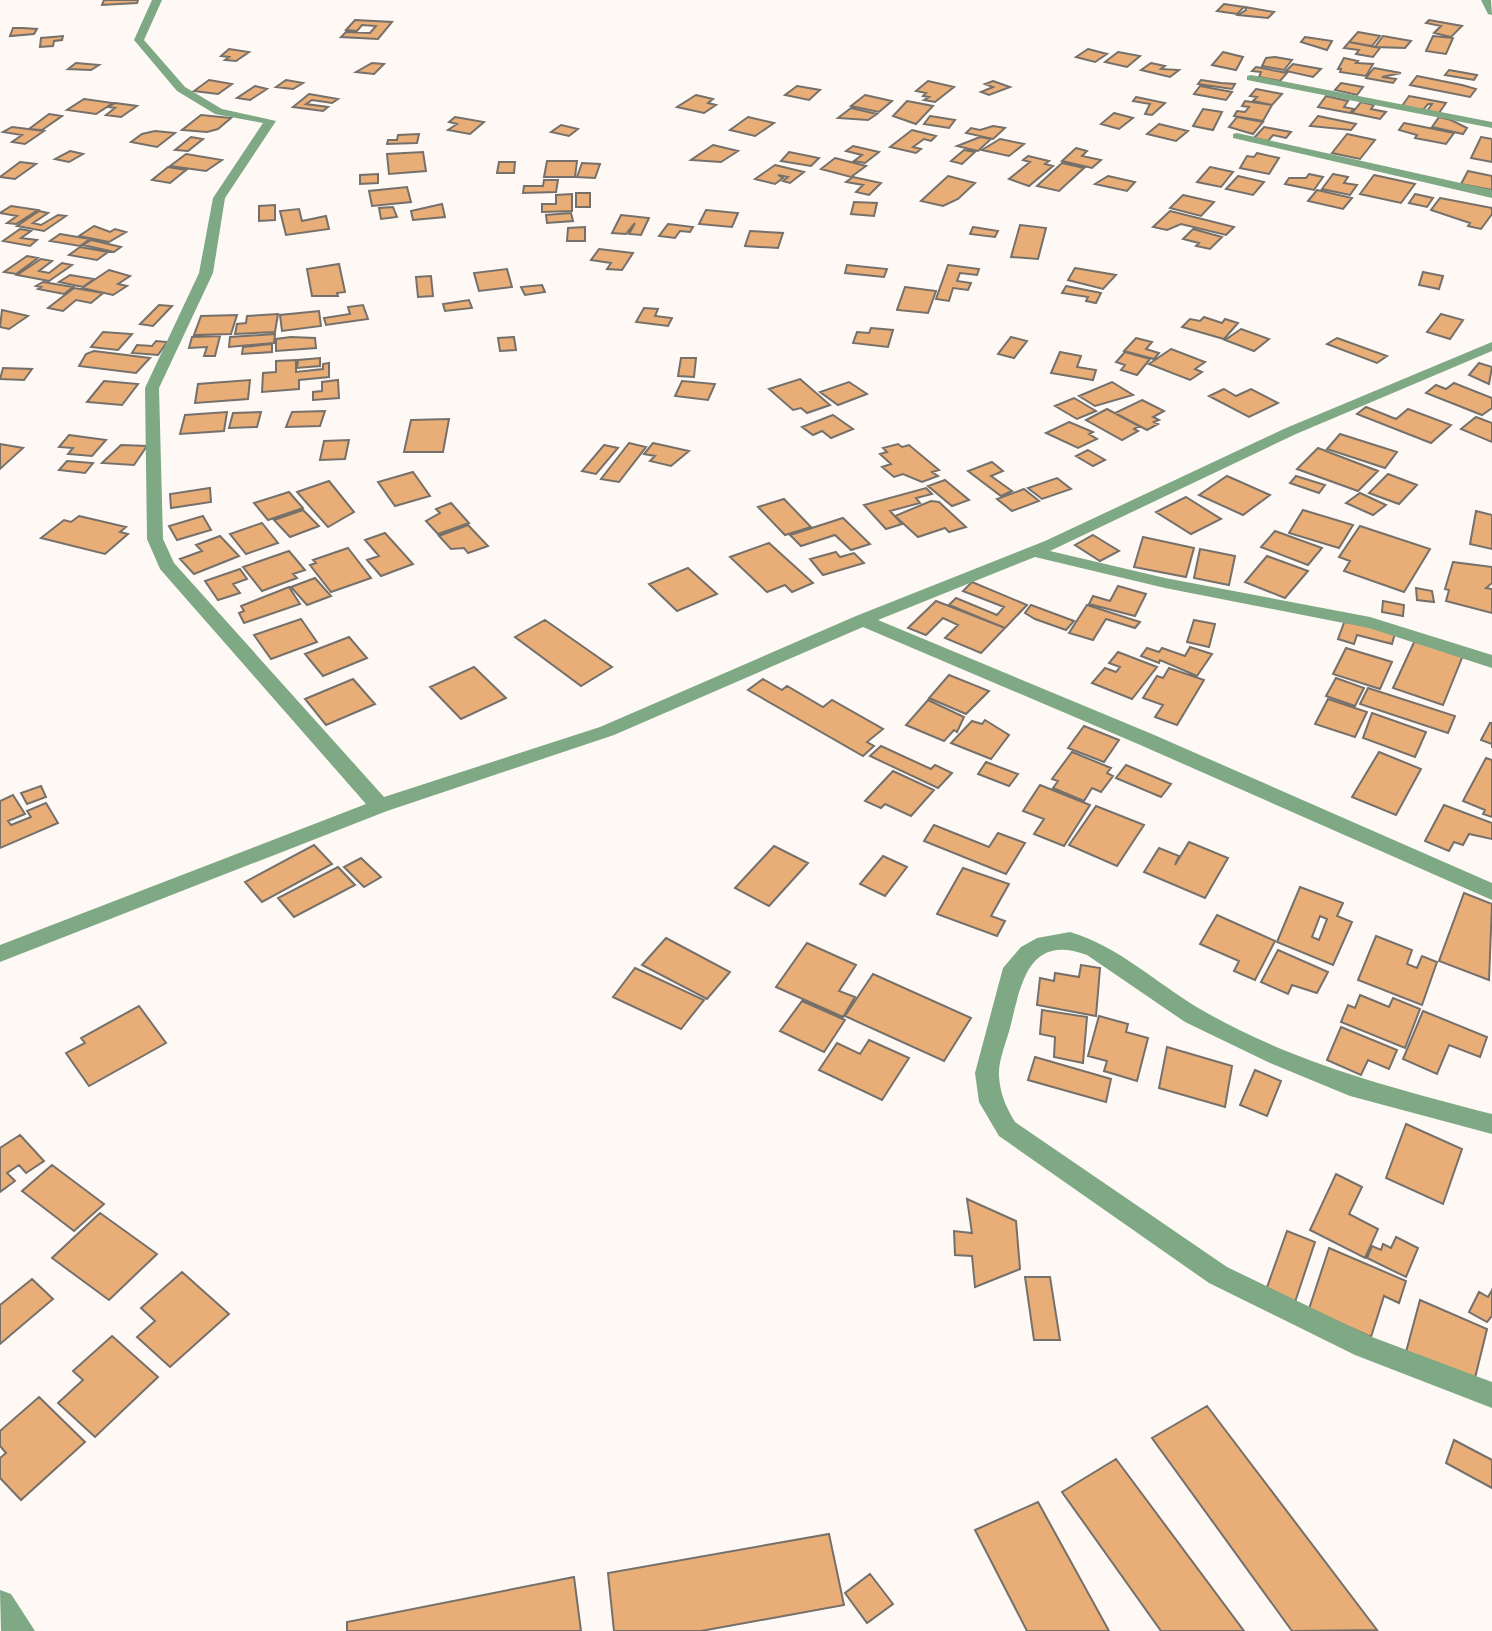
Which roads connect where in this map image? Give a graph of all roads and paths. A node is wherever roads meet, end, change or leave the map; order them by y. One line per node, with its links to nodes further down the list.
1 (157, 0): 12 (street)
2 (1486, 0): 3 (street)
3 (1492, 12)
4 (1251, 78): 5 (street)
5 (1492, 125)
6 (1237, 136): 7 (street)
7 (1492, 194)
8 (1492, 346): 9 (street)
9 (1033, 552): 10 (street); 11 (street)
10 (862, 620): 12 (street); 13 (street)
11 (1492, 662)
12 (380, 806): 14 (street)
13 (1492, 892)
14 (0, 954)
15 (1492, 1124): 16 (street)
16 (1492, 1395)
17 (0, 1605): 18 (street)
18 (20, 1631)

